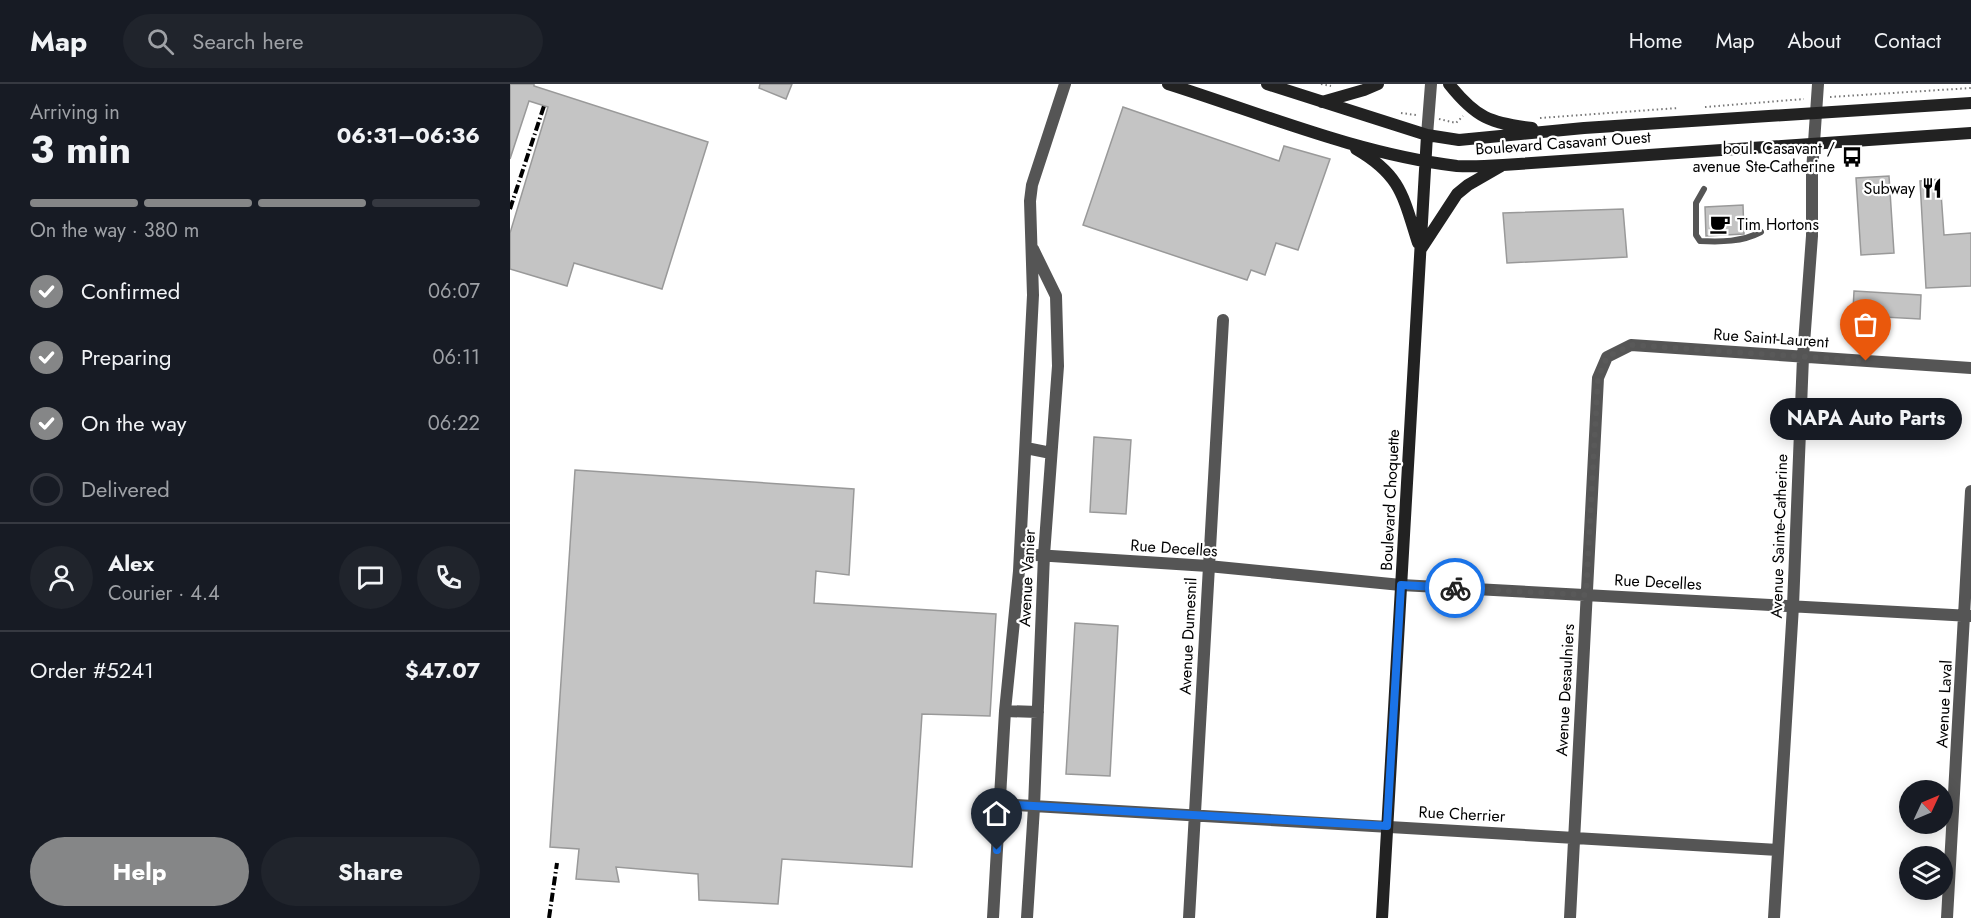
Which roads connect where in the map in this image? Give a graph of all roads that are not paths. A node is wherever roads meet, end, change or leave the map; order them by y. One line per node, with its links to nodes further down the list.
1 (1065, 84): 20 (street, Avenue Vanier)
2 (1168, 84): 14 (main road, Boulevard Casavant Ouest)
3 (1267, 84): 8 (main road, Boulevard Casavant Ouest)
4 (1378, 84): 8 (main road)
5 (1431, 84): 13 (street, Boulevard Choquette)
6 (1449, 84): 11 (main road)
7 (1818, 84): 10 (street, Avenue Sainte-Catherine)
8 (1321, 102): 13 (main road, Boulevard Casavant Ouest)
9 (1971, 103): 10 (main road, Boulevard Casavant Ouest)
10 (1816, 112): 11 (main road, Boulevard Casavant Ouest); 15 (street, Avenue Sainte-Catherine)
11 (1557, 131): 13 (main road, Boulevard Casavant Ouest)
12 (1971, 132): 15 (main road, Boulevard Casavant Ouest)
13 (1427, 135): 16 (main road, Boulevard Choquette)
14 (1343, 141): 16 (main road, Boulevard Casavant Ouest); 21 (main road)
15 (1814, 143): 17 (main road, Boulevard Casavant Ouest); 24 (street, Avenue Sainte-Catherine)
16 (1426, 160): 17 (main road, Boulevard Casavant Ouest); 21 (main road, Boulevard Choquette)
17 (1503, 165): 21 (main road)
18 (1704, 189): 19 (lane)
19 (1761, 232)
20 (1031, 245): 26 (street, Avenue Vanier); 27 (street, Avenue Vanier)
21 (1421, 250): 32 (main road, Boulevard Choquette)
22 (1223, 320): 31 (street, Avenue Dumesnil)
23 (1607, 357): 24 (street, Rue Saint-Laurent); 33 (street, Avenue Desaulniers)
24 (1803, 357): 25 (street, Rue Saint-Laurent); 34 (street, Avenue Sainte-Catherine)
25 (1971, 368)
26 (1026, 448): 27 (street); 29 (street, Avenue Vanier)
27 (1052, 453): 30 (street, Avenue Vanier)
28 (1971, 491): 35 (street, Avenue Laval)
29 (1020, 554): 30 (street, Rue Decelles); 36 (street, Avenue Vanier)
30 (1044, 555): 31 (street, Rue Decelles); 37 (street, Avenue Vanier)
31 (1208, 566): 32 (street, Rue Decelles); 40 (street, Avenue Dumesnil)
32 (1401, 585): 33 (street, Rue Decelles); 41 (main road, Boulevard Choquette)
33 (1586, 595): 34 (street, Rue Decelles); 42 (street, Avenue Desaulniers)
34 (1793, 606): 35 (street, Rue Decelles); 43 (street, Avenue Sainte-Catherine)
35 (1968, 615): 50 (street, Avenue Laval)
36 (1005, 711): 37 (street); 38 (street, Avenue Vanier)
37 (1038, 712): 39 (street, Avenue Vanier)
38 (1000, 804): 39 (street, Rue Cherrier); 44 (street, Avenue Vanier)
39 (1034, 807): 40 (street, Rue Cherrier); 45 (street, Avenue Vanier)
40 (1194, 815): 41 (street, Rue Cherrier); 46 (street, Avenue Dumesnil)
41 (1387, 826): 42 (street, Rue Cherrier); 47 (main road, Boulevard Choquette)
42 (1574, 837): 43 (street, Rue Cherrier); 48 (street, Avenue Desaulniers)
43 (1778, 850): 49 (street, Avenue Sainte-Catherine)
44 (993, 918)
45 (1027, 918)
46 (1189, 918)
47 (1382, 918)
48 (1570, 918)
49 (1774, 918)
50 (1947, 918)

